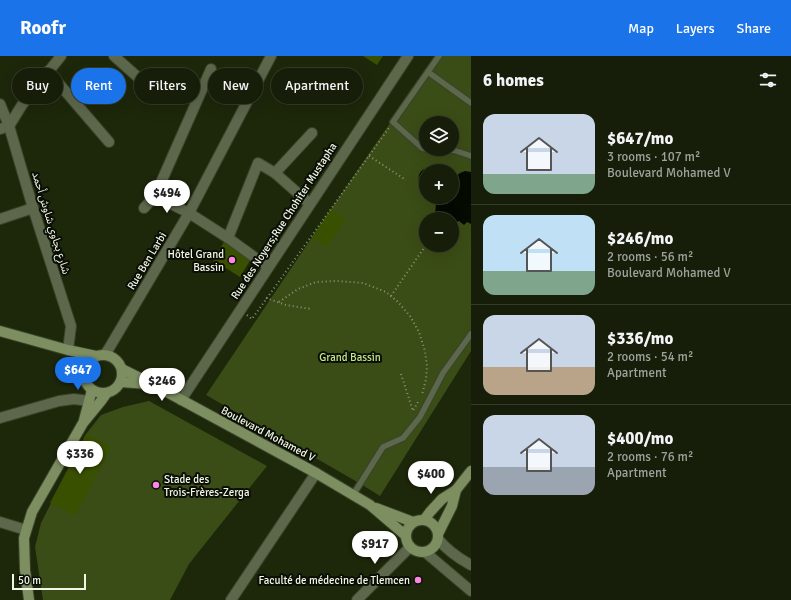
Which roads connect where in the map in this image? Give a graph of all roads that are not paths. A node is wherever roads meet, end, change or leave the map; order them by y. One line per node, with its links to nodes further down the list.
1 (61, 56): 6 (street)
2 (114, 56): 8 (street)
3 (270, 56): 25 (street, Rue Ben Larbi)
4 (408, 56): 22 (street, Rue des Noyers;Rue Chohiter Mustapha)
5 (439, 56): 7 (lane)
6 (51, 68)
7 (428, 72): 11 (lane); 17 (lane)
8 (134, 74)
9 (208, 76): 21 (street)
10 (63, 88): 16 (street)
11 (471, 103)
12 (0, 104): 14 (street, شارع بجاوي شاوش أحمد)
13 (23, 104): 14 (street)
14 (4, 127): 23 (street, شارع بجاوي شاوش أحمد)
15 (312, 133): 20 (street)
16 (109, 142)
17 (419, 145)
18 (459, 152): 19 (lane)
19 (471, 156)
20 (275, 173): 22 (street); 27 (street)
21 (155, 196): 24 (street); 25 (street)
22 (310, 204): 28 (street, Rue des Noyers;Rue Chohiter Mustapha)
23 (33, 208): 26 (street); 31 (street, شارع بجاوي شاوش أحمد)
24 (144, 208)
25 (189, 213): 27 (street); 32 (street, Rue Ben Larbi)
26 (0, 219)
27 (228, 238): 28 (street)
28 (268, 267): 39 (street, Rue des Noyers;Rue Chohiter Mustapha)
29 (0, 330): 31 (main road)
30 (471, 334): 46 (lane)
31 (68, 350): 32 (main road); 33 (main road)
32 (105, 355): 33 (main road); 34 (main road)
33 (85, 367): 37 (main road)
34 (122, 369): 35 (main road); 36 (main road, Boulevard Mohamed V)
35 (121, 382): 36 (main road, Boulevard Mohamed V); 38 (main road)
36 (154, 385): 39 (main road, Boulevard Mohamed V)
37 (92, 390): 38 (main road); 40 (main road)
38 (106, 394): 42 (main road)
39 (181, 400): 44 (main road, Boulevard Mohamed V)
40 (89, 401): 41 (street); 42 (main road)
41 (0, 418)
42 (83, 423): 51 (main road)
43 (471, 471): 45 (main road)
44 (316, 474): 46 (main road, Boulevard Mohamed V); 63 (street)
45 (456, 490): 48 (main road); 53 (main road)
46 (353, 495): 47 (main road, Boulevard Mohamed V)
47 (370, 505): 50 (main road, Boulevard Mohamed V); 52 (main road, Boulevard Mohamed V)
48 (424, 520): 50 (main road); 53 (main road)
49 (0, 522): 51 (street)
50 (414, 522): 52 (main road)
51 (26, 530): 62 (main road)
52 (405, 535): 54 (main road)
53 (438, 536): 55 (main road); 56 (street)
54 (410, 547): 55 (main road); 64 (street)
55 (425, 552): 59 (street)
56 (461, 560): 57 (street); 58 (street)
57 (471, 565)
58 (471, 572)
59 (454, 576): 60 (street); 61 (street)
60 (471, 584)
61 (471, 591)
62 (29, 600)
63 (231, 600)
64 (357, 600)

